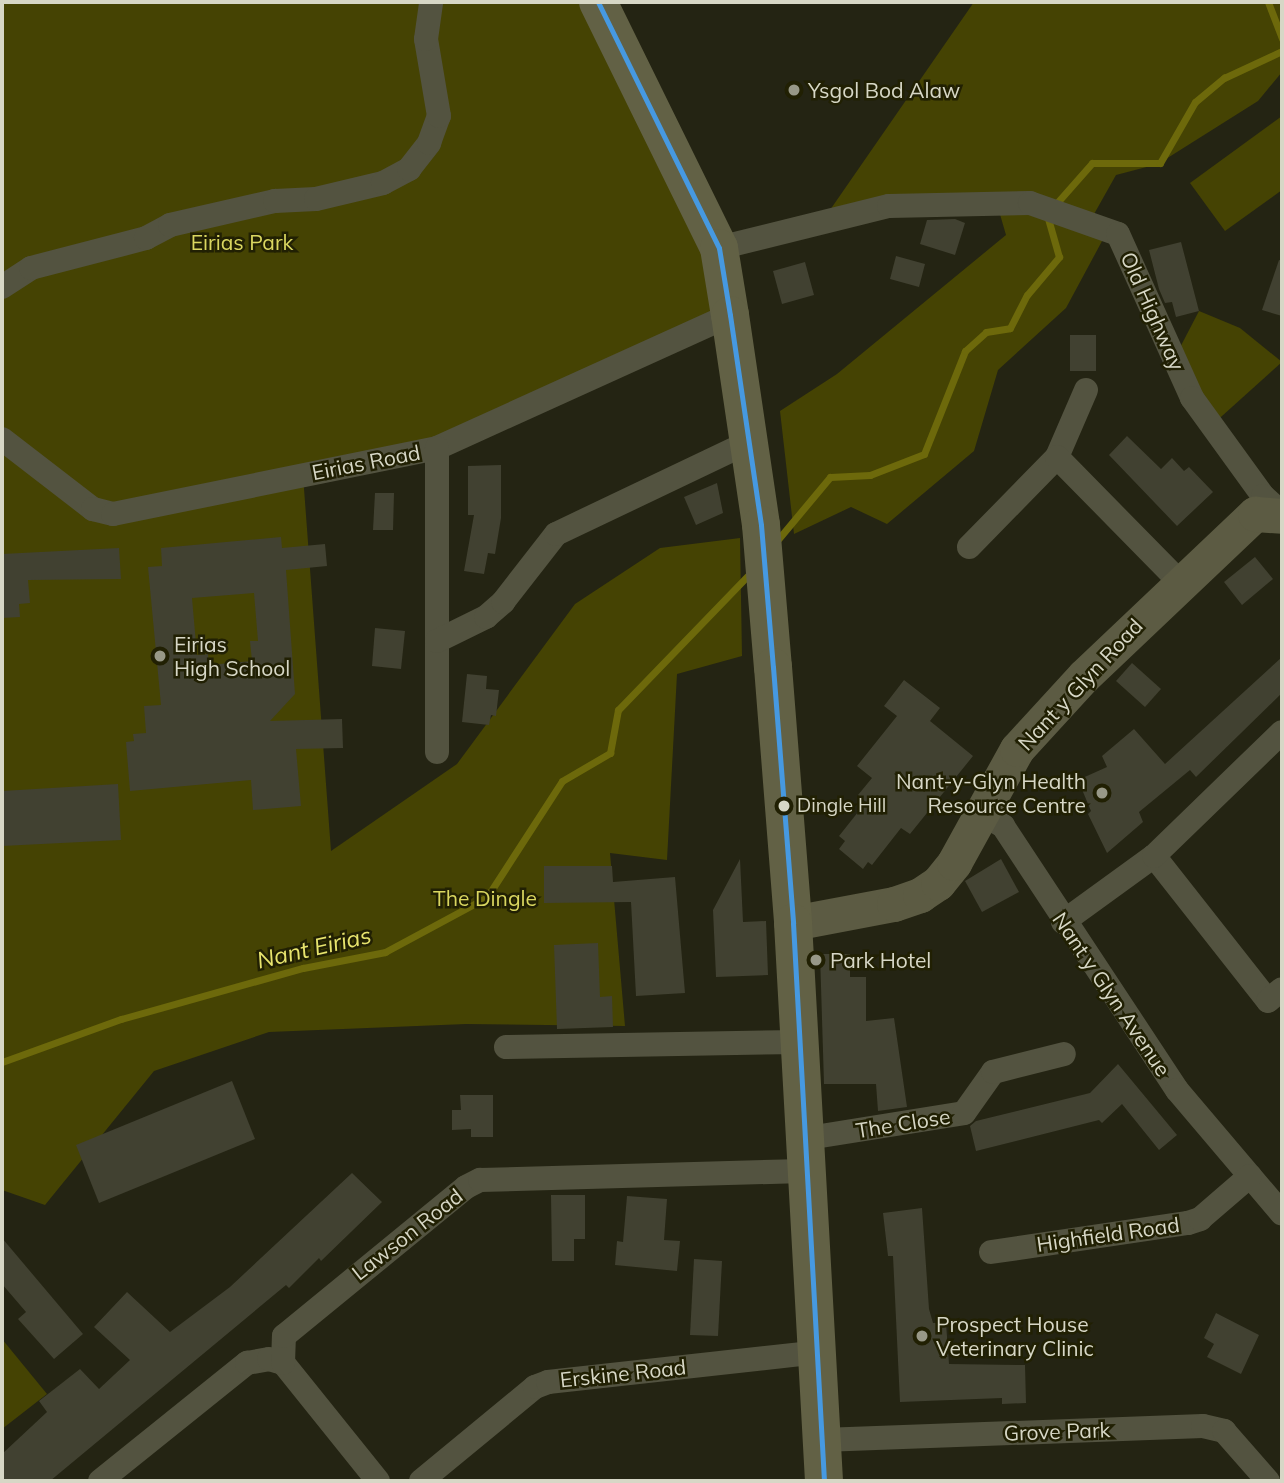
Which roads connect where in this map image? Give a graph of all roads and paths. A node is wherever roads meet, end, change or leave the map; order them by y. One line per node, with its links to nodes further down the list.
1 (431, 2): 4 (street)
2 (598, 2): 3 (main road)
3 (719, 248): 5 (main road); 11 (street, Old Highway)
4 (2, 287)
5 (730, 315): 8 (main road); 9 (street, Eirias Road)
6 (1086, 390): 10 (street)
7 (2, 439): 9 (street, Eirias Road)
8 (747, 443): 14 (street); 20 (main road)
9 (437, 448): 14 (street)
10 (1057, 457): 12 (street); 13 (street)
11 (1282, 515): 13 (street, Nant y Glyn Road)
12 (970, 547)
13 (1181, 583): 17 (street, Nant y Glyn Road)
14 (437, 641): 16 (street)
15 (1282, 732): 18 (street)
16 (437, 752)
17 (979, 813): 19 (street, Nant y Glyn Avenue); 20 (street, Nant y Glyn Road)
18 (1154, 856): 19 (street); 21 (street)
19 (1063, 922): 26 (street, Nant y Glyn Avenue)
20 (793, 923): 22 (main road)
21 (1282, 989)
22 (799, 1042): 23 (street); 25 (main road)
23 (506, 1047)
24 (1064, 1054): 25 (street, The Close)
25 (803, 1155): 29 (main road); 30 (street, Lawson Road)
26 (1250, 1176): 27 (street, Nant y Glyn Avenue); 28 (street, Highfield Road)
27 (1282, 1214)
28 (991, 1251)
29 (818, 1352): 31 (main road); 34 (street, Erskine Road)
30 (283, 1363): 32 (street); 33 (street)
31 (822, 1440): 35 (main road); 36 (street, Grove Park)
32 (100, 1481)
33 (378, 1481)
34 (421, 1481)
35 (824, 1481)
36 (1268, 1481)

